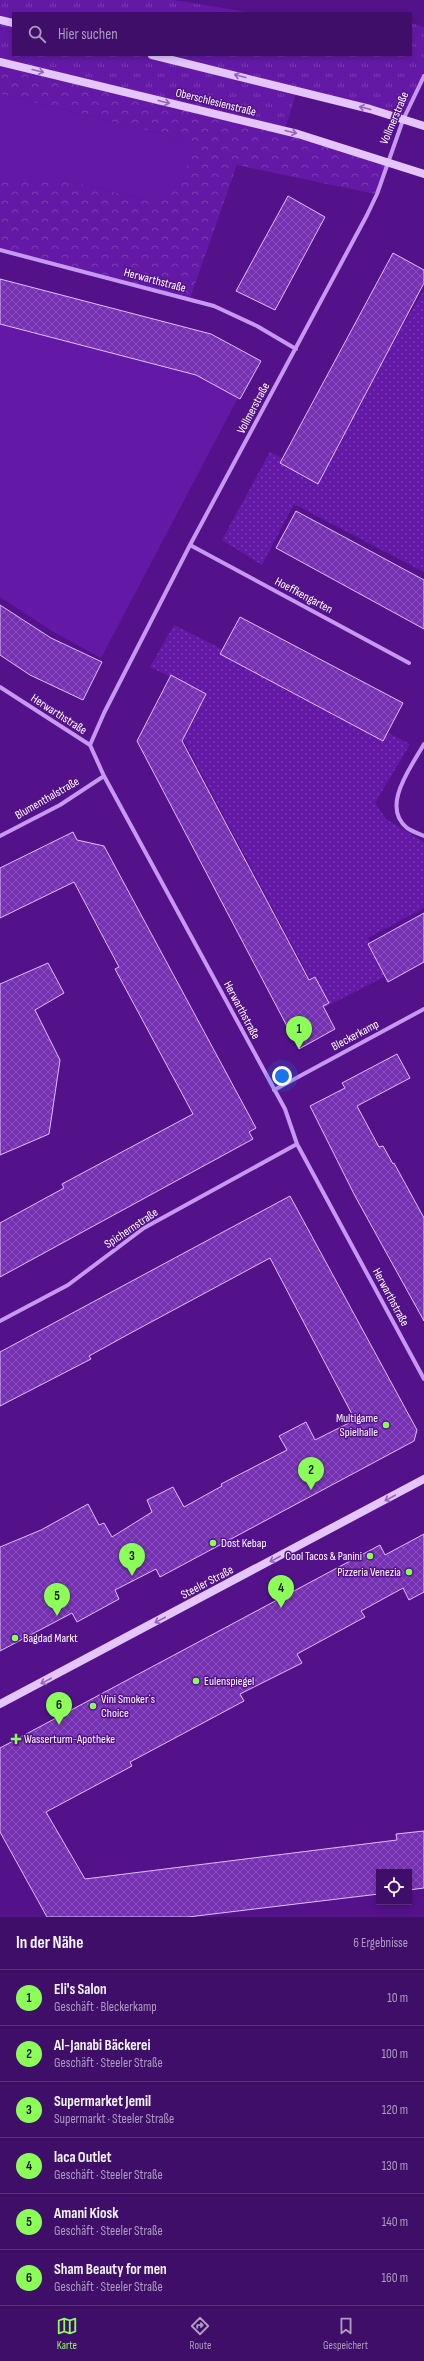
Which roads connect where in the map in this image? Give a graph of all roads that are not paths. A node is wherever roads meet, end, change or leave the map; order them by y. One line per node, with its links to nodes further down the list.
1 (0, 20): 2 (main road)
2 (12, 23)
3 (156, 56): 6 (main road, one-way to 3)
4 (0, 62): 8 (main road, Oberschlesienstraße, one-way to 8)
5 (424, 76): 6 (street, Vollmerstraße)
6 (403, 120): 7 (main road); 8 (street, Vollmerstraße)
7 (424, 126)
8 (387, 161): 9 (main road, Oberschlesienstraße); 11 (street, Vollmerstraße)
9 (424, 174)
10 (0, 250): 11 (street, Herwarthstraße)
11 (296, 349): 12 (street, Vollmerstraße)
12 (190, 546): 13 (street, Hoeffkengarten); 16 (street, Vollmerstraße)
13 (409, 663)
14 (0, 687): 16 (street, Herwarthstraße)
15 (424, 744): 19 (street)
16 (90, 746): 17 (street, Herwarthstraße)
17 (104, 776): 18 (street, Blumenthalstraße); 21 (street, Herwarthstraße)
18 (0, 836)
19 (424, 836)
20 (424, 1009): 21 (street, Bleckerkamp)
21 (274, 1090): 22 (street, Herwarthstraße)
22 (297, 1144): 23 (street, Spichernstraße); 24 (street, Herwarthstraße)
23 (0, 1321)
24 (424, 1379)
25 (424, 1479): 26 (main road, Steeler Straße, one-way to 26)
26 (0, 1704)

